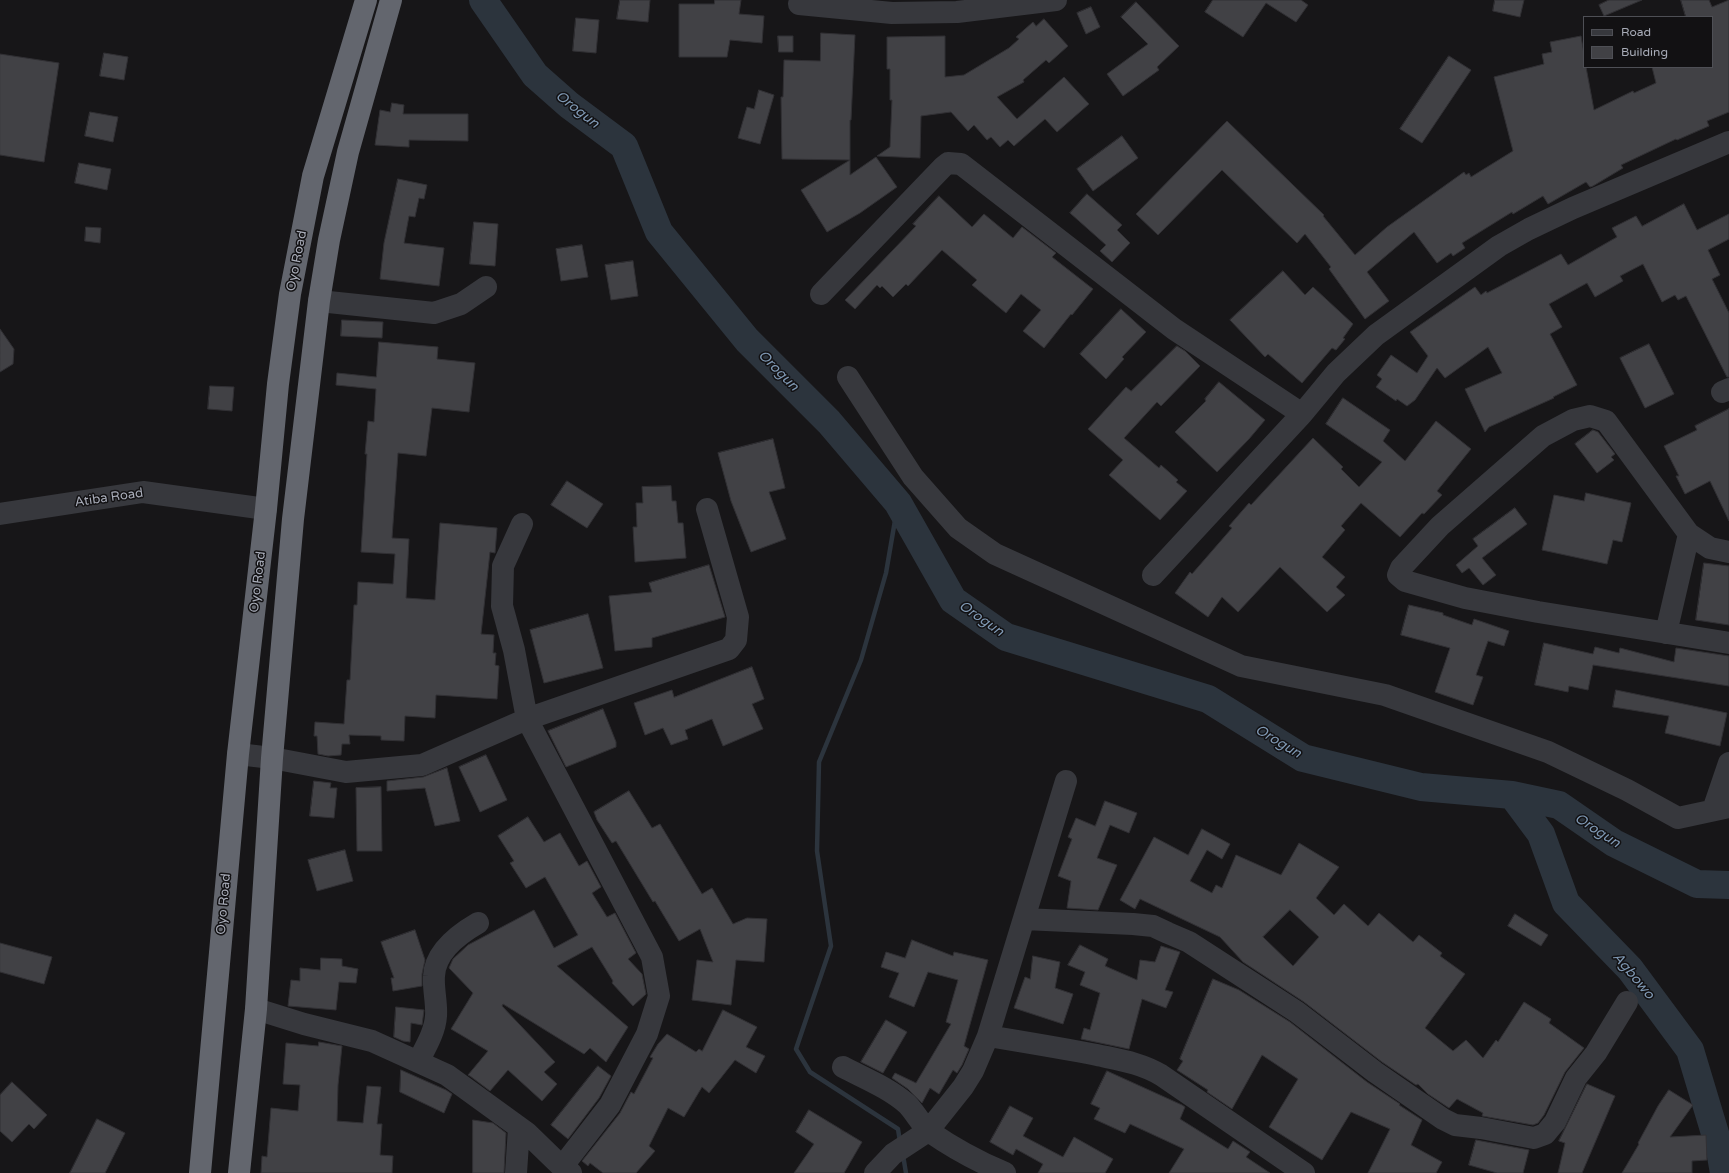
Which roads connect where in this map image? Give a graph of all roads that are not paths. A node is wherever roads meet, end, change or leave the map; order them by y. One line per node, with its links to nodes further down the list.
1 (366, 0): 6 (highway, Oyo Road)
2 (391, 0): 7 (highway, Oyo Road)
3 (1056, 0): 4 (street)
4 (799, 4)
5 (1729, 142): 12 (street)
6 (302, 233): 7 (highway); 13 (highway, Oyo Road)
7 (329, 240): 10 (highway, Oyo Road)
8 (486, 287): 10 (street)
9 (821, 294): 12 (street)
10 (319, 301): 24 (highway, Oyo Road)
11 (848, 377): 27 (street)
12 (1302, 414): 19 (street)
13 (266, 509): 15 (street, Atiba Road); 23 (highway, Oyo Road)
14 (707, 509): 22 (street)
15 (0, 514)
16 (522, 524): 22 (street)
17 (1689, 534): 18 (street); 20 (street); 20 (street)
18 (1729, 552)
19 (1153, 574)
20 (1666, 634): 21 (street)
21 (1729, 643)
22 (527, 719): 24 (street); 37 (street)
23 (238, 754): 24 (street); 38 (highway, Oyo Road)
24 (272, 758): 31 (highway, Oyo Road)
25 (1729, 763): 27 (street)
26 (1066, 781): 28 (street)
27 (1721, 808)
28 (1024, 919): 30 (street); 32 (street)
29 (478, 923): 33 (street)
30 (1627, 1002)
31 (256, 1009): 33 (street); 39 (highway, Oyo Road)
32 (988, 1036): 36 (street); 43 (street)
33 (418, 1062): 35 (street)
34 (844, 1067): 36 (street)
35 (519, 1128): 37 (street); 40 (street)
36 (928, 1131): 41 (street); 42 (street)
37 (566, 1170)
38 (200, 1173)
39 (239, 1173)
40 (516, 1173)
41 (875, 1173)
42 (1005, 1173)
43 (1304, 1173)

